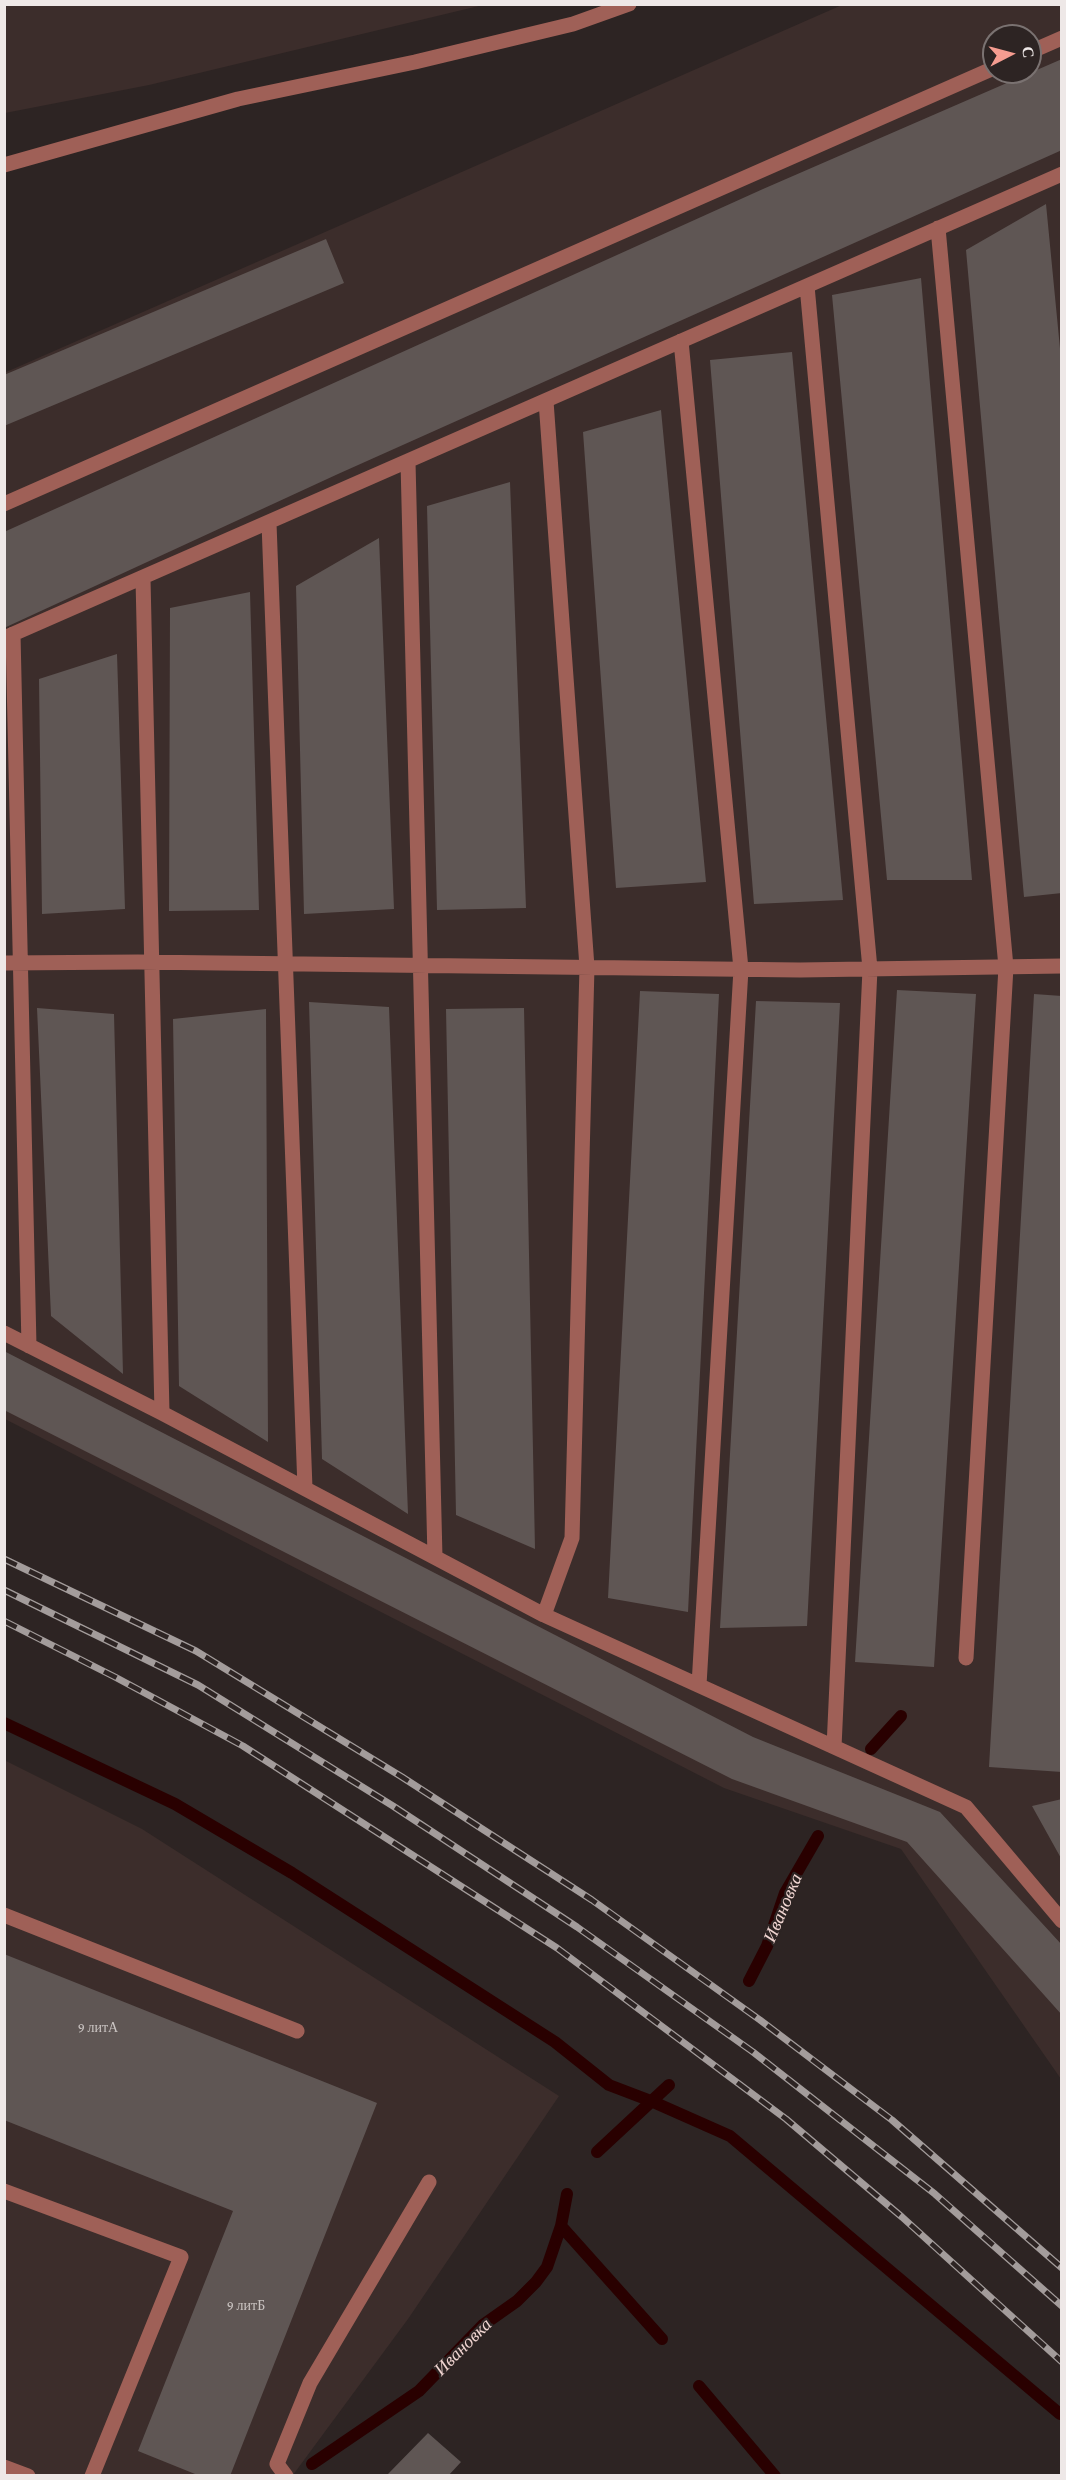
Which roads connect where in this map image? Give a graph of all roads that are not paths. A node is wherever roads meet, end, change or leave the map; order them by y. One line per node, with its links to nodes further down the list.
1 (629, 4): 5 (street)
2 (1062, 38): 3 (street)
3 (1042, 47)
4 (982, 73): 12 (street)
5 (4, 165)
6 (1062, 174): 7 (street)
7 (938, 228): 8 (street); 23 (street)
8 (807, 286): 9 (street); 25 (street)
9 (681, 341): 10 (street); 24 (street)
10 (546, 401): 11 (street); 22 (street)
11 (408, 462): 13 (street); 20 (street)
12 (4, 504)
13 (269, 523): 14 (street); 19 (street)
14 (143, 579): 15 (street); 18 (street)
15 (9, 636): 17 (street)
16 (4, 963): 17 (street)
17 (20, 963): 18 (street); 27 (street)
18 (152, 963): 19 (street); 28 (street)
19 (285, 964): 20 (street); 29 (street)
20 (420, 965): 22 (street); 30 (street)
21 (1062, 966): 23 (street)
22 (587, 967): 24 (street); 31 (street)
23 (1006, 967): 25 (street); 32 (street)
24 (741, 969): 25 (street); 33 (street)
25 (870, 969): 34 (street)
26 (4, 1334): 27 (street)
27 (29, 1346): 28 (street)
28 (162, 1413): 29 (street)
29 (305, 1488): 30 (street)
30 (435, 1557): 31 (street)
31 (544, 1615): 33 (street)
32 (966, 1658)
33 (699, 1685): 34 (street)
34 (834, 1747): 36 (street)
35 (4, 1915): 37 (street)
36 (1062, 1921)
37 (297, 2031)
38 (429, 2182): 43 (street)
39 (4, 2191): 42 (street)
40 (4, 2467): 41 (street)
41 (28, 2475)
42 (92, 2475)
43 (286, 2475)

